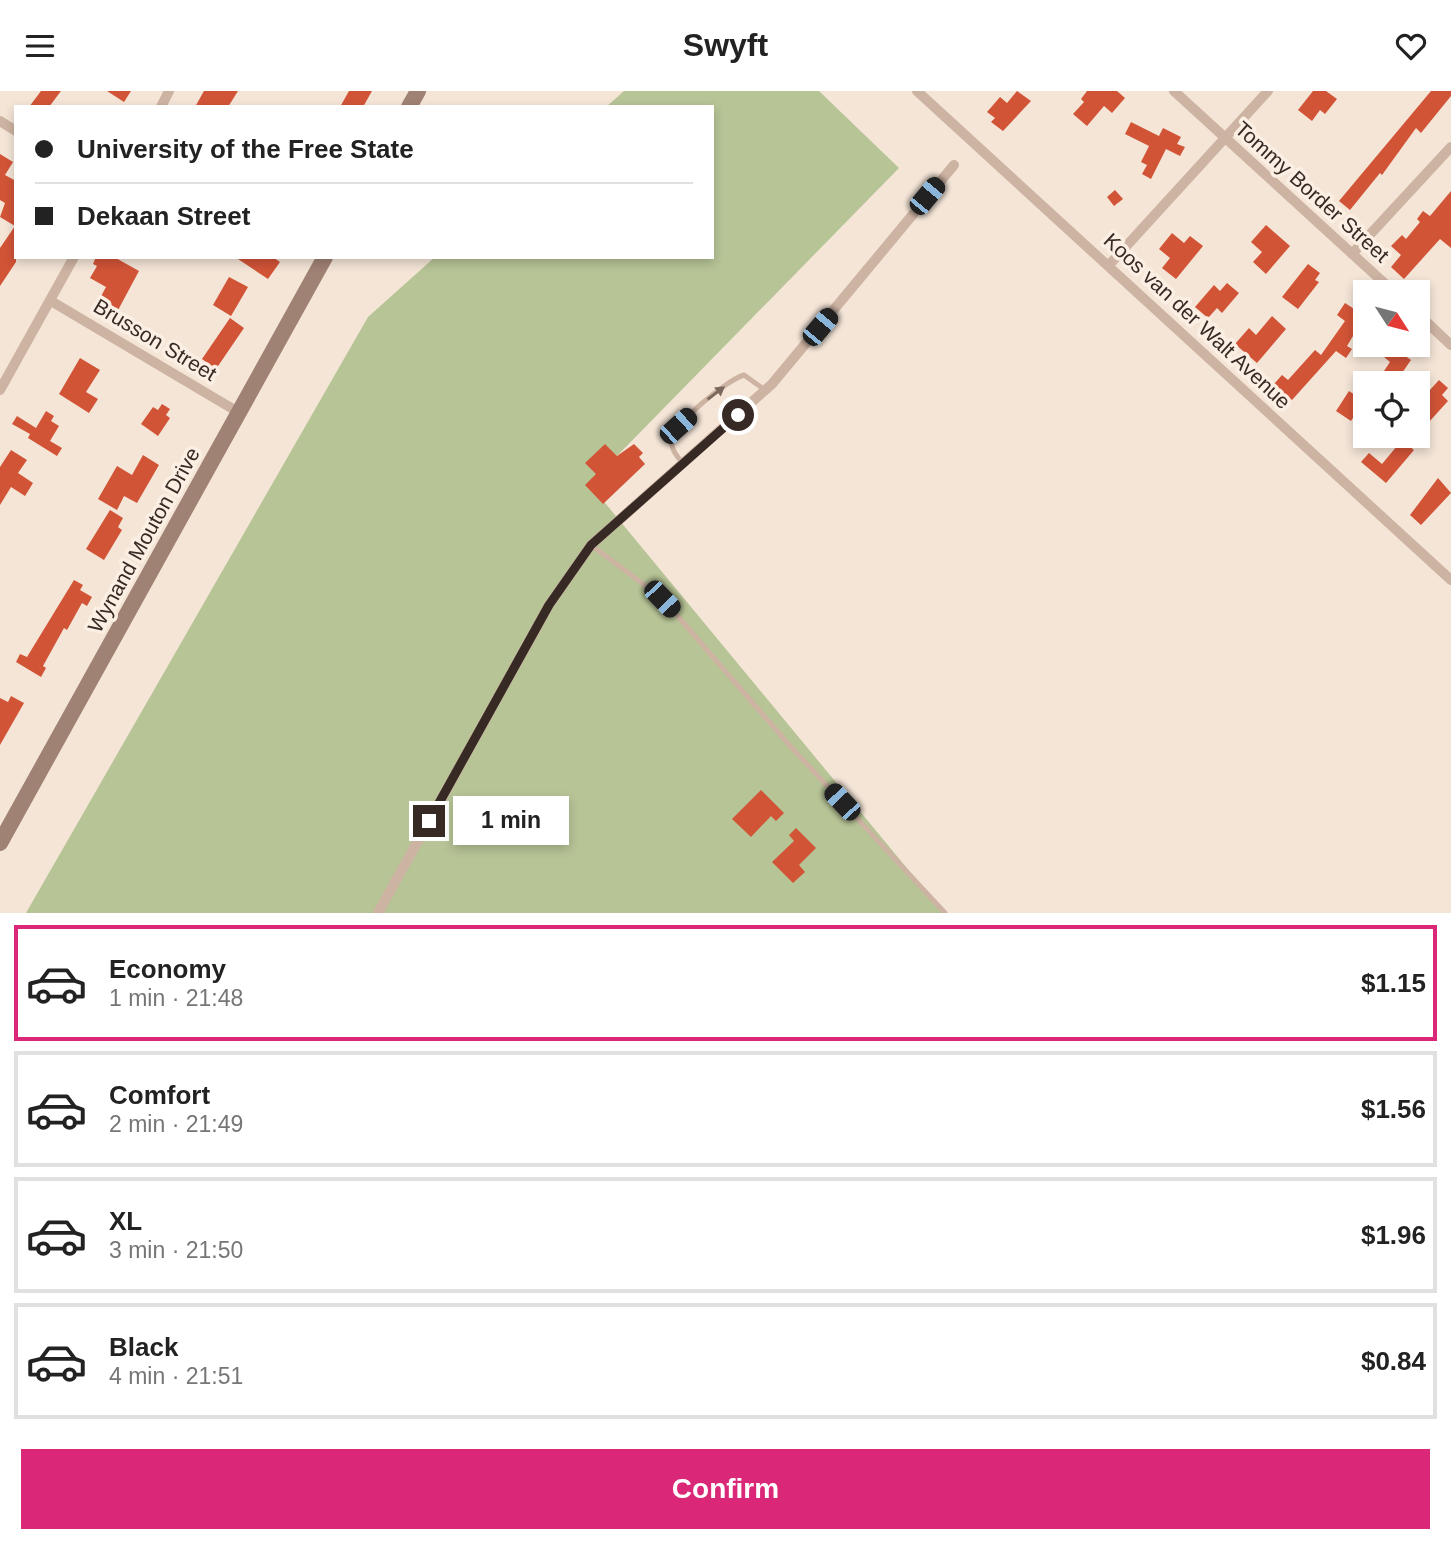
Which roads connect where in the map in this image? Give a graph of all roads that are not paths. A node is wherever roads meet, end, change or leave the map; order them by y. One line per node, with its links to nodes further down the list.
1 (918, 91): 10 (street, Koos van der Walt Avenue)
2 (1174, 91): 4 (street, Tommy Border Street)
3 (1268, 91): 4 (street)
4 (1224, 138): 7 (street, Tommy Border Street); 10 (street)
5 (1451, 146): 7 (street)
6 (954, 165): 16 (street)
7 (1352, 254): 11 (street, Tommy Border Street)
8 (73, 259): 12 (street)
9 (324, 259): 17 (street, Wynand Mouton Drive)
10 (1109, 265): 20 (street, Koos van der Walt Avenue)
11 (1381, 280)
12 (51, 301): 15 (street); 17 (street, Brusson Street)
13 (1430, 325): 14 (street)
14 (1451, 345)
15 (0, 390)
16 (765, 390): 18 (street); 18 (lane, one-way to 16)
17 (238, 412): 21 (street, Wynand Mouton Drive)
18 (682, 464): 19 (street)
19 (591, 545): 22 (street); 23 (lane)
20 (1451, 580)
21 (0, 843)
22 (378, 913)
23 (945, 913)

